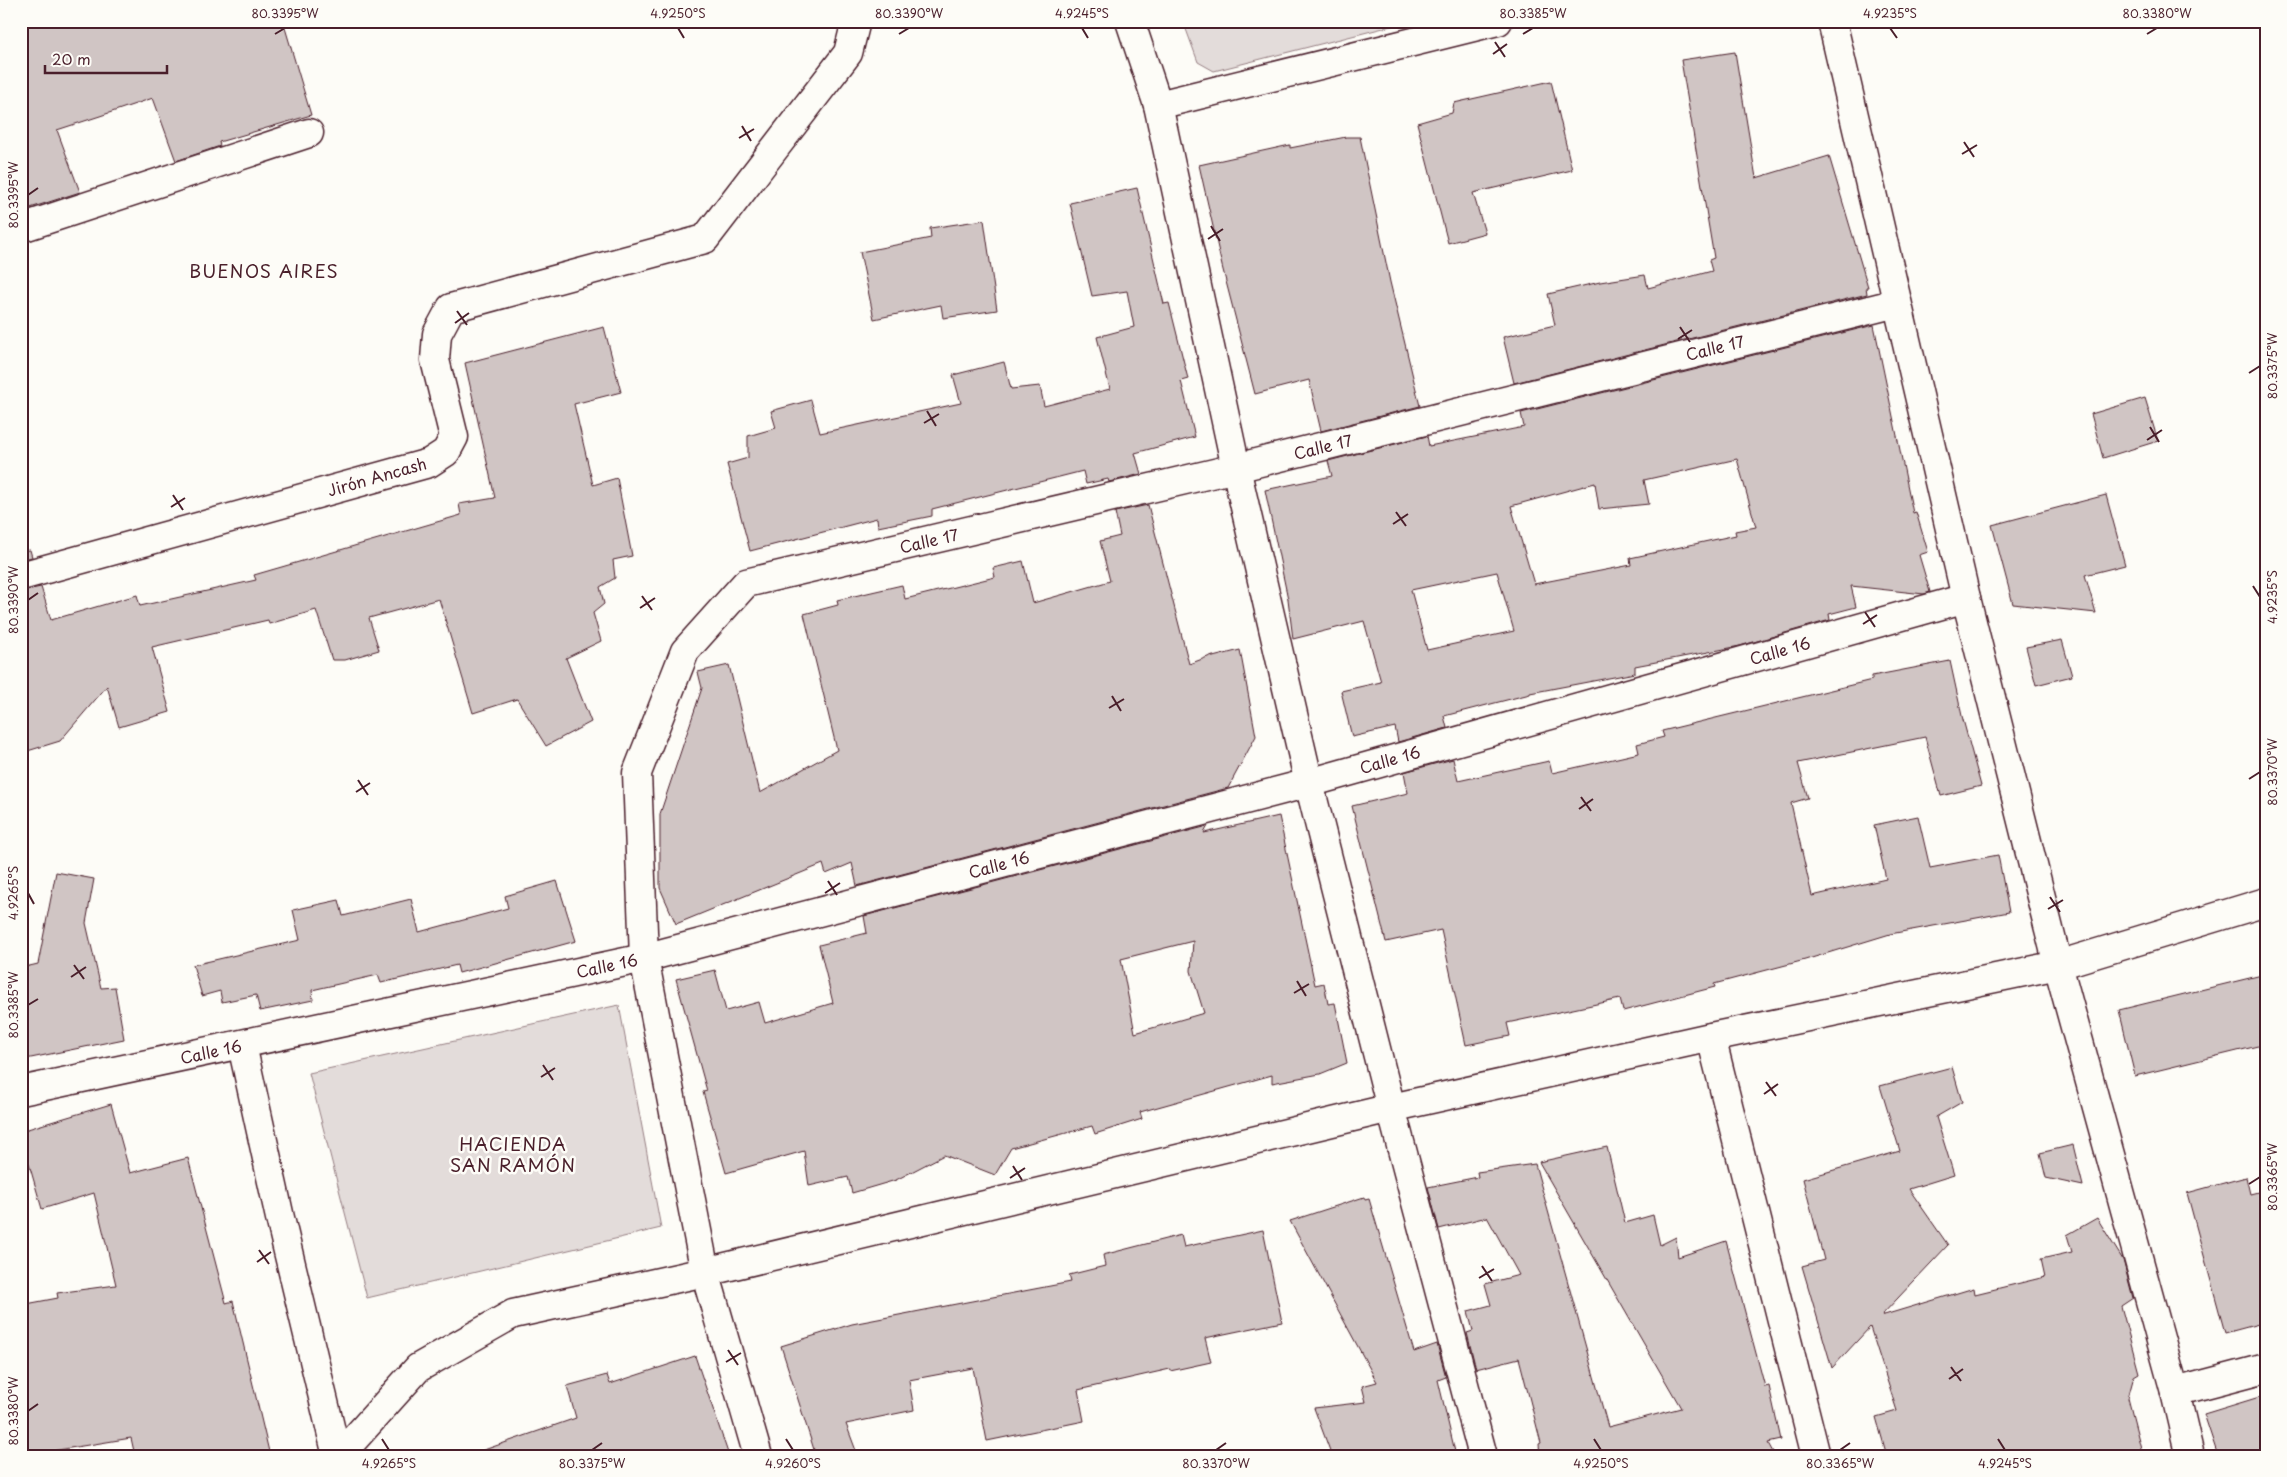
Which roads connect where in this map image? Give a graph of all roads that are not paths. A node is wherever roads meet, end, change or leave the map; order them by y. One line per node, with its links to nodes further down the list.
1 (856, 21): 10 (street, Jirón Ancash)
2 (1130, 21): 5 (street)
3 (1498, 21): 5 (street)
4 (1832, 21): 8 (street)
5 (1158, 105): 9 (street)
6 (309, 132): 7 (street)
7 (21, 228)
8 (1897, 303): 9 (street, Calle 17); 11 (street)
9 (1236, 468): 12 (street); 14 (street, Calle 17)
10 (21, 576)
11 (1966, 598): 12 (street, Calle 16); 15 (street)
12 (1309, 782): 14 (street, Calle 16); 19 (street)
13 (2266, 902): 15 (street)
14 (644, 958): 17 (street, Calle 16); 20 (street)
15 (2058, 965): 16 (street); 22 (street)
16 (1711, 1037): 19 (street); 26 (street)
17 (242, 1045): 18 (street, Calle 16); 23 (street)
18 (21, 1090)
19 (1391, 1108): 20 (street); 25 (street)
20 (705, 1272): 23 (street); 24 (street)
21 (2266, 1368): 22 (street)
22 (2175, 1392): 27 (street)
23 (338, 1456)
24 (758, 1456)
25 (1484, 1456)
26 (1816, 1456)
27 (2190, 1456)

